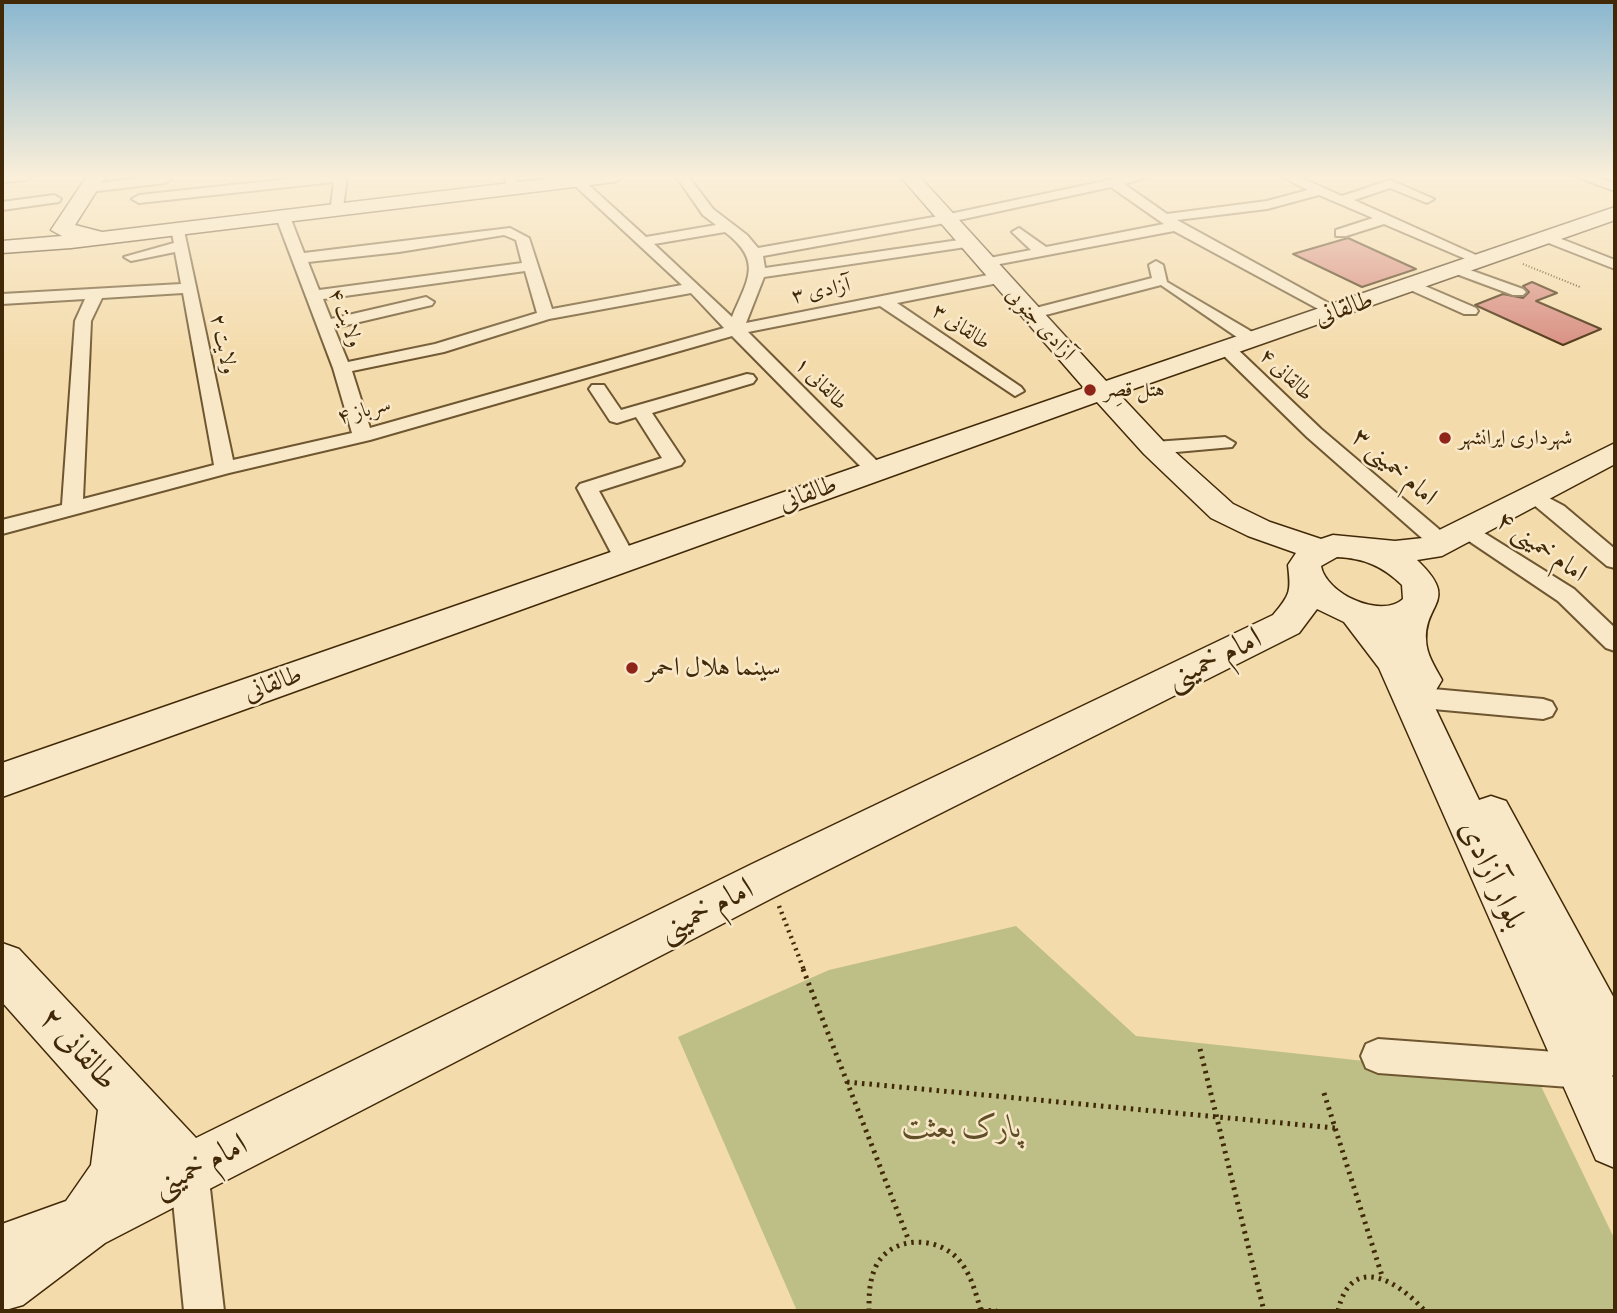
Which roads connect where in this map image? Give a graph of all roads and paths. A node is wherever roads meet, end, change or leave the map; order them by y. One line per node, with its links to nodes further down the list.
1 (61, 237): 20 (main road)
2 (184, 237): 18 (main road)
3 (291, 237): 26 (street, ولایت ۴)
4 (466, 237): 26 (street)
5 (520, 237): 30 (street)
6 (638, 237): 19 (street, طالقانی ۱)
7 (670, 237): 19 (street)
8 (739, 237): 24 (street)
9 (843, 237): 24 (street)
10 (961, 237): 21 (main road, آزادی جنوبی)
11 (1025, 237): 23 (street)
12 (1105, 237): 23 (street, آزادی ۳)
13 (1198, 237): 45 (street)
14 (1425, 237): 27 (street)
15 (1546, 237): 27 (main road, طالقانی)
16 (1561, 237): 29 (street)
17 (1567, 237): 22 (street)
18 (180, 238): 20 (main road); 25 (street); 36 (street, ولایت ۲)
19 (643, 242): 37 (street, طالقانی ۱)
20 (6, 243)
21 (966, 243): 31 (main road, آزادی جنوبی); 32 (street)
22 (1615, 250)
23 (1043, 252): 31 (street, آزادی ۳)
24 (755, 253): 32 (street)
25 (131, 257)
26 (299, 258): 40 (street, ولایت ۴)
27 (1478, 261): 33 (main road, طالقانی); 35 (path); 38 (street)
28 (1156, 265): 46 (street)
29 (1615, 265)
30 (531, 266): 40 (street); 47 (street)
31 (991, 271): 42 (street, آزادی ۳); 46 (main road, آزادی جنوبی)
32 (758, 273): 49 (street)
33 (1411, 285): 44 (street); 45 (main road, طالقانی)
34 (1168, 286): 50 (street, طالقانی ۴)
35 (1580, 287)
36 (188, 288): 39 (street); 62 (street, ولایت ۲)
37 (694, 288): 47 (street); 49 (street, طالقانی ۱)
38 (1518, 292)
39 (96, 293): 41 (street); 65 (street)
40 (314, 295): 48 (street, ولایت ۴)
41 (2, 299)
42 (882, 300): 49 (street, آزادی ۳); 54 (street, طالقانی ۳)
43 (426, 302): 48 (street)
44 (1469, 310)
45 (1335, 313): 50 (main road, طالقانی)
46 (1030, 314): 55 (main road, آزادی جنوبی)
47 (546, 315): 51 (street)
48 (325, 325): 51 (street, ولایت ۴)
49 (735, 330): 58 (street, سرباز ۴); 63 (street, طالقانی ۱)
50 (1240, 344): 55 (main road, طالقانی); 57 (street, طالقانی ۴)
51 (342, 368): 58 (street, ولایت ۴)
52 (747, 379): 56 (street)
53 (598, 389): 56 (street)
54 (1015, 391)
55 (1104, 392): 60 (main road, آزادی جنوبی); 63 (main road, طالقانی)
56 (641, 410): 69 (street)
57 (1314, 433): 67 (street, امام خمینی ۳)
58 (363, 436): 62 (street, سرباز ۴)
59 (1225, 443): 60 (street)
60 (1154, 448): 71 (main road, آزادی جنوبی)
61 (1614, 455): 64 (main road)
62 (225, 468): 65 (street, سرباز ۴)
63 (875, 470): 69 (main road, طالقانی)
64 (1532, 495): 67 (main road); 70 (street)
65 (72, 508): 66 (street, سرباز ۴)
66 (2, 527)
67 (1445, 539): 68 (main road); 72 (main road, بلوار آزادی); 75 (street, امام خمینی ۴)
68 (1369, 549): 71 (main road); 72 (main road)
69 (625, 559): 78 (main road, طالقانی)
70 (1615, 561)
71 (1311, 569): 73 (main road, بلوار آزادی); 74 (main road, امام خمینی)
72 (1422, 596): 73 (main road); 76 (main road, بلوار آزادی)
73 (1349, 612): 74 (main road); 81 (main road, بلوار آزادی)
74 (1286, 624): 79 (main road, امام خمینی)
75 (1615, 642)
76 (1433, 698): 77 (street); 81 (main road, بلوار آزادی)
77 (1543, 709)
78 (2, 780)
79 (768, 878): 84 (path); 90 (main road, امام خمینی)
80 (4, 970): 86 (main road, طالقانی ۲)
81 (1603, 1040): 83 (street); 89 (main road, بلوار آزادی)
82 (1200, 1049): 87 (path)
83 (1378, 1056)
84 (847, 1082): 87 (path); 92 (path)
85 (1324, 1093): 88 (path)
86 (126, 1101): 90 (main road, طالقانی ۲); 91 (main road)
87 (1214, 1116): 88 (path); 100 (path)
88 (1335, 1128): 94 (path)
89 (1615, 1141)
90 (189, 1171): 91 (main road, امام خمینی); 96 (street)
91 (85, 1223): 93 (main road); 95 (main road)
92 (909, 1241): 97 (path); 98 (path)
93 (2, 1253)
94 (1383, 1279): 101 (path); 102 (path)
95 (2, 1284)
96 (204, 1311)
97 (869, 1311)
98 (981, 1311): 99 (path)
99 (997, 1311)
100 (1264, 1311)
101 (1338, 1311)
102 (1425, 1311)

